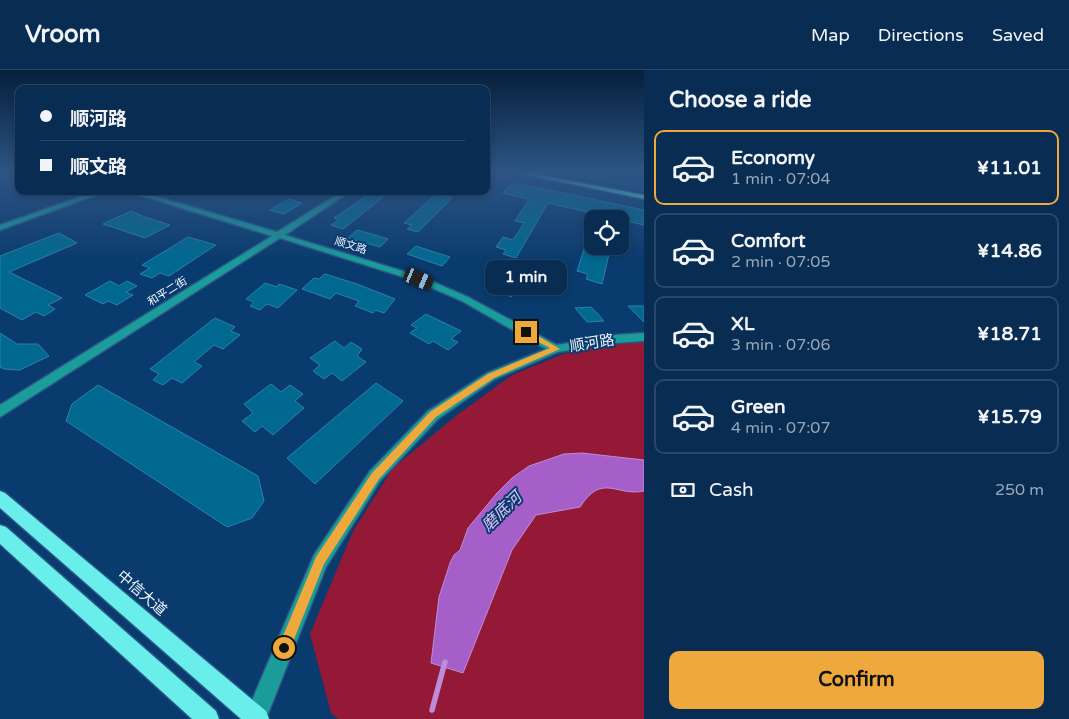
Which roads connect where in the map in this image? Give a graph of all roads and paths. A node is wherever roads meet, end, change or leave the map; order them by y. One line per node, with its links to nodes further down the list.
1 (67, 201): 5 (street)
2 (73, 201): 5 (street)
3 (164, 201): 6 (street, 顺文路)
4 (332, 201): 6 (street, 和平二街)
5 (0, 226)
6 (279, 235): 8 (street, 顺文路); 9 (street, 和平二街)
7 (644, 337): 8 (street, 顺河路)
8 (556, 349): 12 (street, 顺河路)
9 (0, 412)
10 (0, 498): 12 (main road, 中信大道)
11 (0, 533): 13 (main road)
12 (256, 718)
13 (208, 719)

